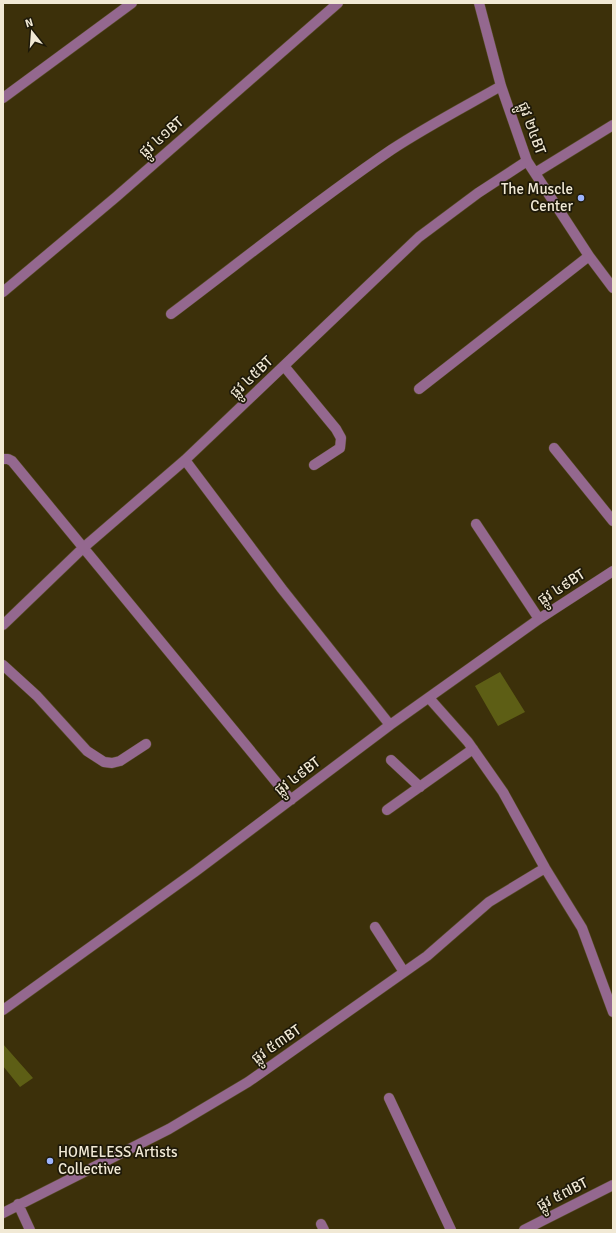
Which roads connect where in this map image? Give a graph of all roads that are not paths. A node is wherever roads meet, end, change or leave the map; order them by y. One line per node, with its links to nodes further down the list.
1 (132, 3): 5 (street)
2 (338, 3): 11 (street, ផ្លូវ ៤១BT)
3 (479, 3): 4 (street, ផ្លូវ ២៤BT)
4 (501, 86): 7 (street, ផ្លូវ ២៤BT); 12 (street)
5 (3, 98)
6 (613, 125): 8 (street)
7 (527, 162): 8 (street, ផ្លូវ ២៤BT); 13 (street, ផ្លូវ ៤៥BT)
8 (534, 173): 9 (street, ផ្លូវ ២៤BT)
9 (589, 256): 10 (street, ផ្លូវ ២៤BT); 14 (street)
10 (613, 288)
11 (3, 292)
12 (171, 314)
13 (284, 366): 17 (street, ផ្លូវ ៤៥BT); 18 (street)
14 (419, 389)
15 (554, 448): 19 (street)
16 (3, 459): 21 (street)
17 (186, 460): 21 (street, ផ្លូវ ៤៥BT); 27 (street)
18 (314, 465)
19 (613, 521)
20 (476, 524): 23 (street)
21 (83, 548): 24 (street, ផ្លូវ ៤៥BT); 32 (street)
22 (613, 571): 23 (street, ផ្លូវ ៤៩BT)
23 (540, 619): 26 (street, ផ្លូវ ៤៩BT)
24 (3, 625)
25 (3, 665): 28 (street)
26 (429, 698): 27 (street, ផ្លូវ ៤៩BT); 29 (street)
27 (390, 725): 32 (street, ផ្លូវ ៤៩BT)
28 (146, 744)
29 (473, 749): 31 (street); 34 (street)
30 (391, 760): 31 (street)
31 (420, 787): 33 (street)
32 (291, 800): 37 (street, ផ្លូវ ៤៩BT)
33 (387, 810)
34 (545, 868): 36 (street, ផ្លូវ ៥៣BT); 38 (street)
35 (375, 927): 36 (street)
36 (404, 972): 41 (street, ផ្លូវ ៥៣BT)
37 (3, 1010)
38 (613, 1012)
39 (389, 1098): 44 (street)
40 (613, 1185): 45 (street, ផ្លូវ ៥៧BT)
41 (18, 1204): 42 (street, ផ្លូវ ៥៣BT); 43 (street)
42 (3, 1213)
43 (30, 1230)
44 (451, 1230)
45 (524, 1230)

